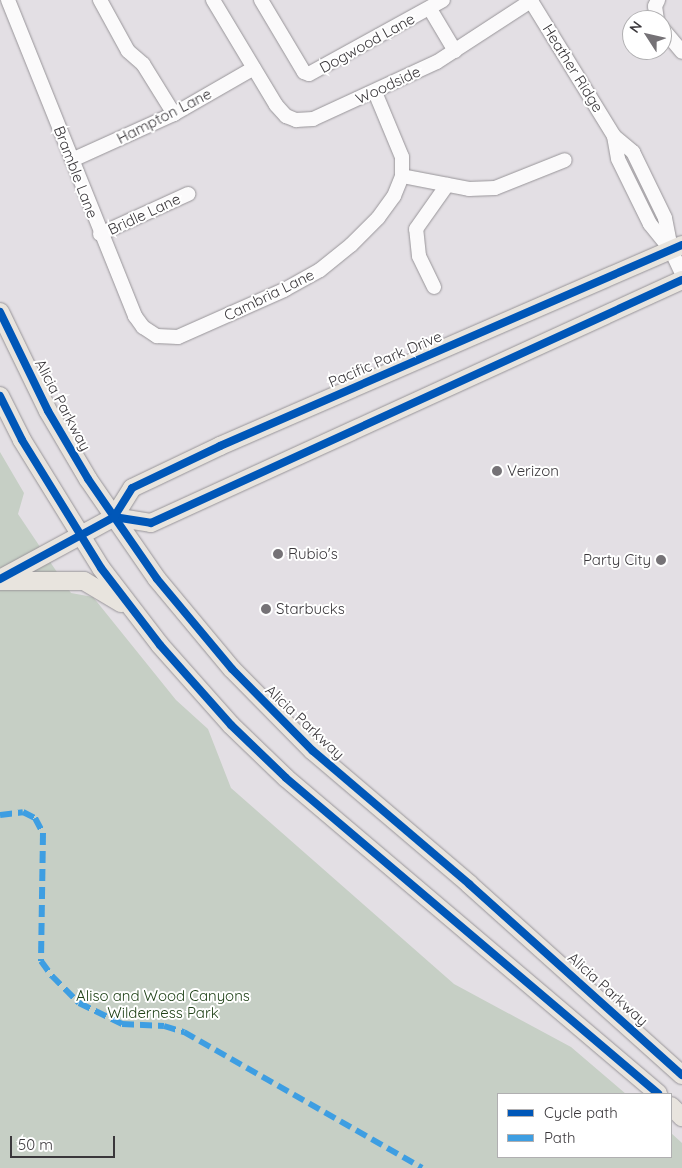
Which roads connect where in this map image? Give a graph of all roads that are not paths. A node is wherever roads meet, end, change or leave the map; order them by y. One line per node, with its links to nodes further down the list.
1 (8, 0): 14 (street, Bramble Lane)
2 (100, 0): 13 (street)
3 (213, 0): 11 (street, Woodside)
4 (261, 0): 7 (street, Dogwood Lane)
5 (443, 0): 7 (street, Dogwood Lane)
6 (532, 0): 9 (street, Woodside); 20 (street, Heather Ridge)
7 (430, 9): 9 (street, Dogwood Lane)
8 (672, 40): 10 (street)
9 (455, 51): 12 (street, Woodside)
10 (682, 52)
11 (254, 68): 12 (street, Woodside); 13 (street, Hampton Lane)
12 (375, 92): 16 (street, Cambria Lane)
13 (174, 114): 14 (street, Hampton Lane)
14 (72, 160): 19 (street, Bramble Lane)
15 (565, 160): 17 (street)
16 (402, 176): 17 (street); 25 (street, Cambria Lane)
17 (447, 185): 23 (street)
18 (188, 194): 19 (street, Bridle Lane)
19 (100, 234): 25 (street, Bramble Lane)
20 (676, 248): 21 (street, Heather Ridge); 27 (main road, Pacific Park Drive)
21 (682, 274)
22 (682, 280): 27 (main road)
23 (434, 287)
24 (0, 312): 27 (main road, Alicia Parkway)
25 (156, 336)
26 (0, 396): 28 (main road)
27 (114, 517): 28 (main road); 31 (main road, Alicia Parkway)
28 (79, 535): 29 (main road); 30 (main road)
29 (0, 580): 30 (main road)
30 (131, 609): 32 (main road)
31 (682, 1075)
32 (657, 1093)
33 (672, 1107): 34 (main road)
34 (682, 1117)

